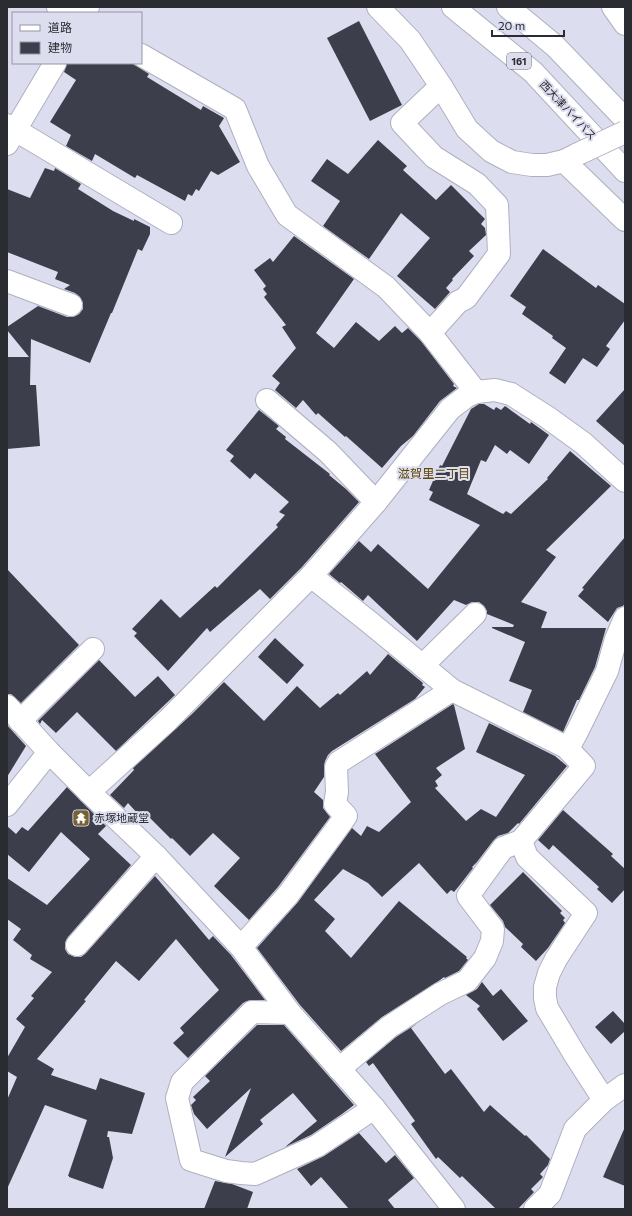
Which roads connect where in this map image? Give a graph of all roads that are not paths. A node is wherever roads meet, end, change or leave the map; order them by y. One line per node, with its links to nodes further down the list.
1 (378, 7): 8 (main road)
2 (453, 7): 13 (main road, 西大津バイパス / 161)
3 (508, 7): 9 (main road)
4 (613, 7): 5 (main road)
5 (625, 24)
6 (142, 56): 18 (main road)
7 (53, 64): 11 (main road)
8 (440, 86): 12 (main road); 18 (main road)
9 (625, 119)
10 (625, 132): 12 (main road, bridge)
11 (10, 133): 15 (main road)
12 (571, 157): 14 (main road)
13 (625, 171)
14 (625, 220)
15 (170, 223)
16 (7, 281): 17 (main road)
17 (71, 305)
18 (430, 333): 19 (main road)
19 (476, 392): 21 (main road); 22 (main road)
20 (267, 400): 22 (main road)
21 (625, 481)
22 (376, 502): 23 (main road)
23 (311, 576): 27 (main road); 32 (main road)
24 (475, 614): 27 (main road)
25 (625, 618): 30 (main road)
26 (92, 649): 29 (main road)
27 (423, 665): 28 (main road)
28 (452, 690): 30 (main road); 37 (main road)
29 (14, 713): 31 (main road)
30 (566, 747): 34 (main road)
31 (49, 752): 32 (main road); 33 (main road)
32 (89, 792): 35 (main road)
33 (7, 805)
34 (521, 841): 39 (main road); 41 (main road)
35 (156, 856): 36 (main road); 37 (main road)
36 (77, 945)
37 (241, 947): 38 (main road)
38 (290, 1013): 39 (main road); 42 (main road)
39 (339, 1069): 42 (main road)
40 (625, 1085): 41 (main road)
41 (604, 1100): 44 (main road)
42 (374, 1108): 43 (main road)
43 (454, 1209)
44 (535, 1209)

